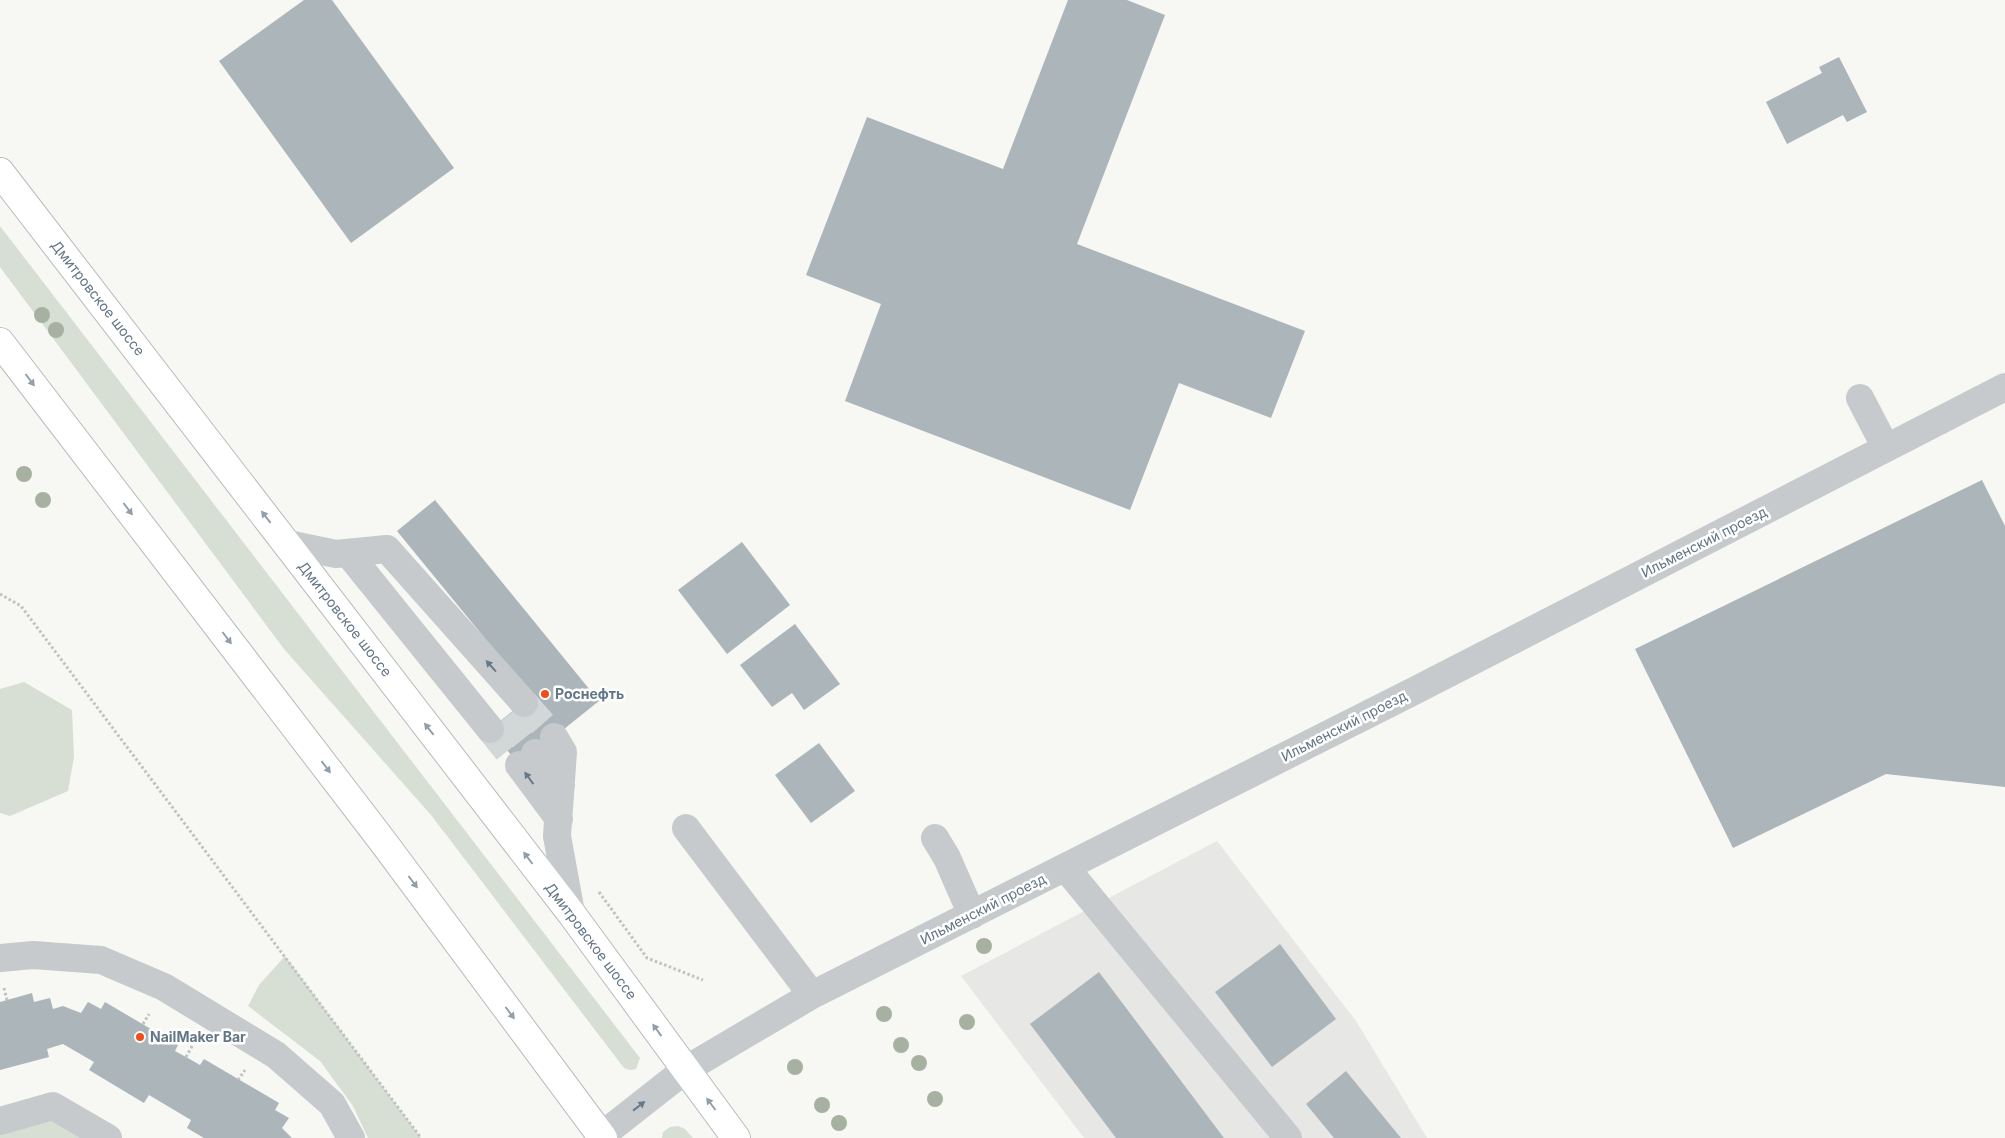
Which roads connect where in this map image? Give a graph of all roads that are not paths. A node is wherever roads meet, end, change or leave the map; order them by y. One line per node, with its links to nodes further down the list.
1 (0, 172): 6 (main road, Дмитровское шоссе, one-way to 1)
2 (0, 342): 18 (main road, one-way to 18)
3 (2005, 387): 5 (street, Ильменский проезд)
4 (1860, 398): 5 (street)
5 (1886, 448): 11 (street, Ильменский проезд)
6 (288, 544): 7 (street, one-way to 6); 12 (main road, Дмитровское шоссе, one-way to 6)
7 (506, 716)
8 (558, 819): 8 (street, one-way to 8); 12 (street)
9 (686, 828): 15 (street)
10 (935, 838): 13 (street)
11 (1065, 867): 13 (street, Ильменский проезд); 22 (street)
12 (571, 913): 16 (main road, Дмитровское шоссе, one-way to 12)
13 (972, 915): 15 (street, Ильменский проезд)
14 (0, 958): 20 (street)
15 (812, 995): 16 (street, Ильменский проезд)
16 (685, 1070): 18 (street, one-way to 16); 21 (main road, Дмитровское шоссе, one-way to 16)
17 (0, 1121): 19 (street)
18 (602, 1137)
19 (108, 1138)
20 (350, 1138)
21 (736, 1138)
22 (1288, 1138)

